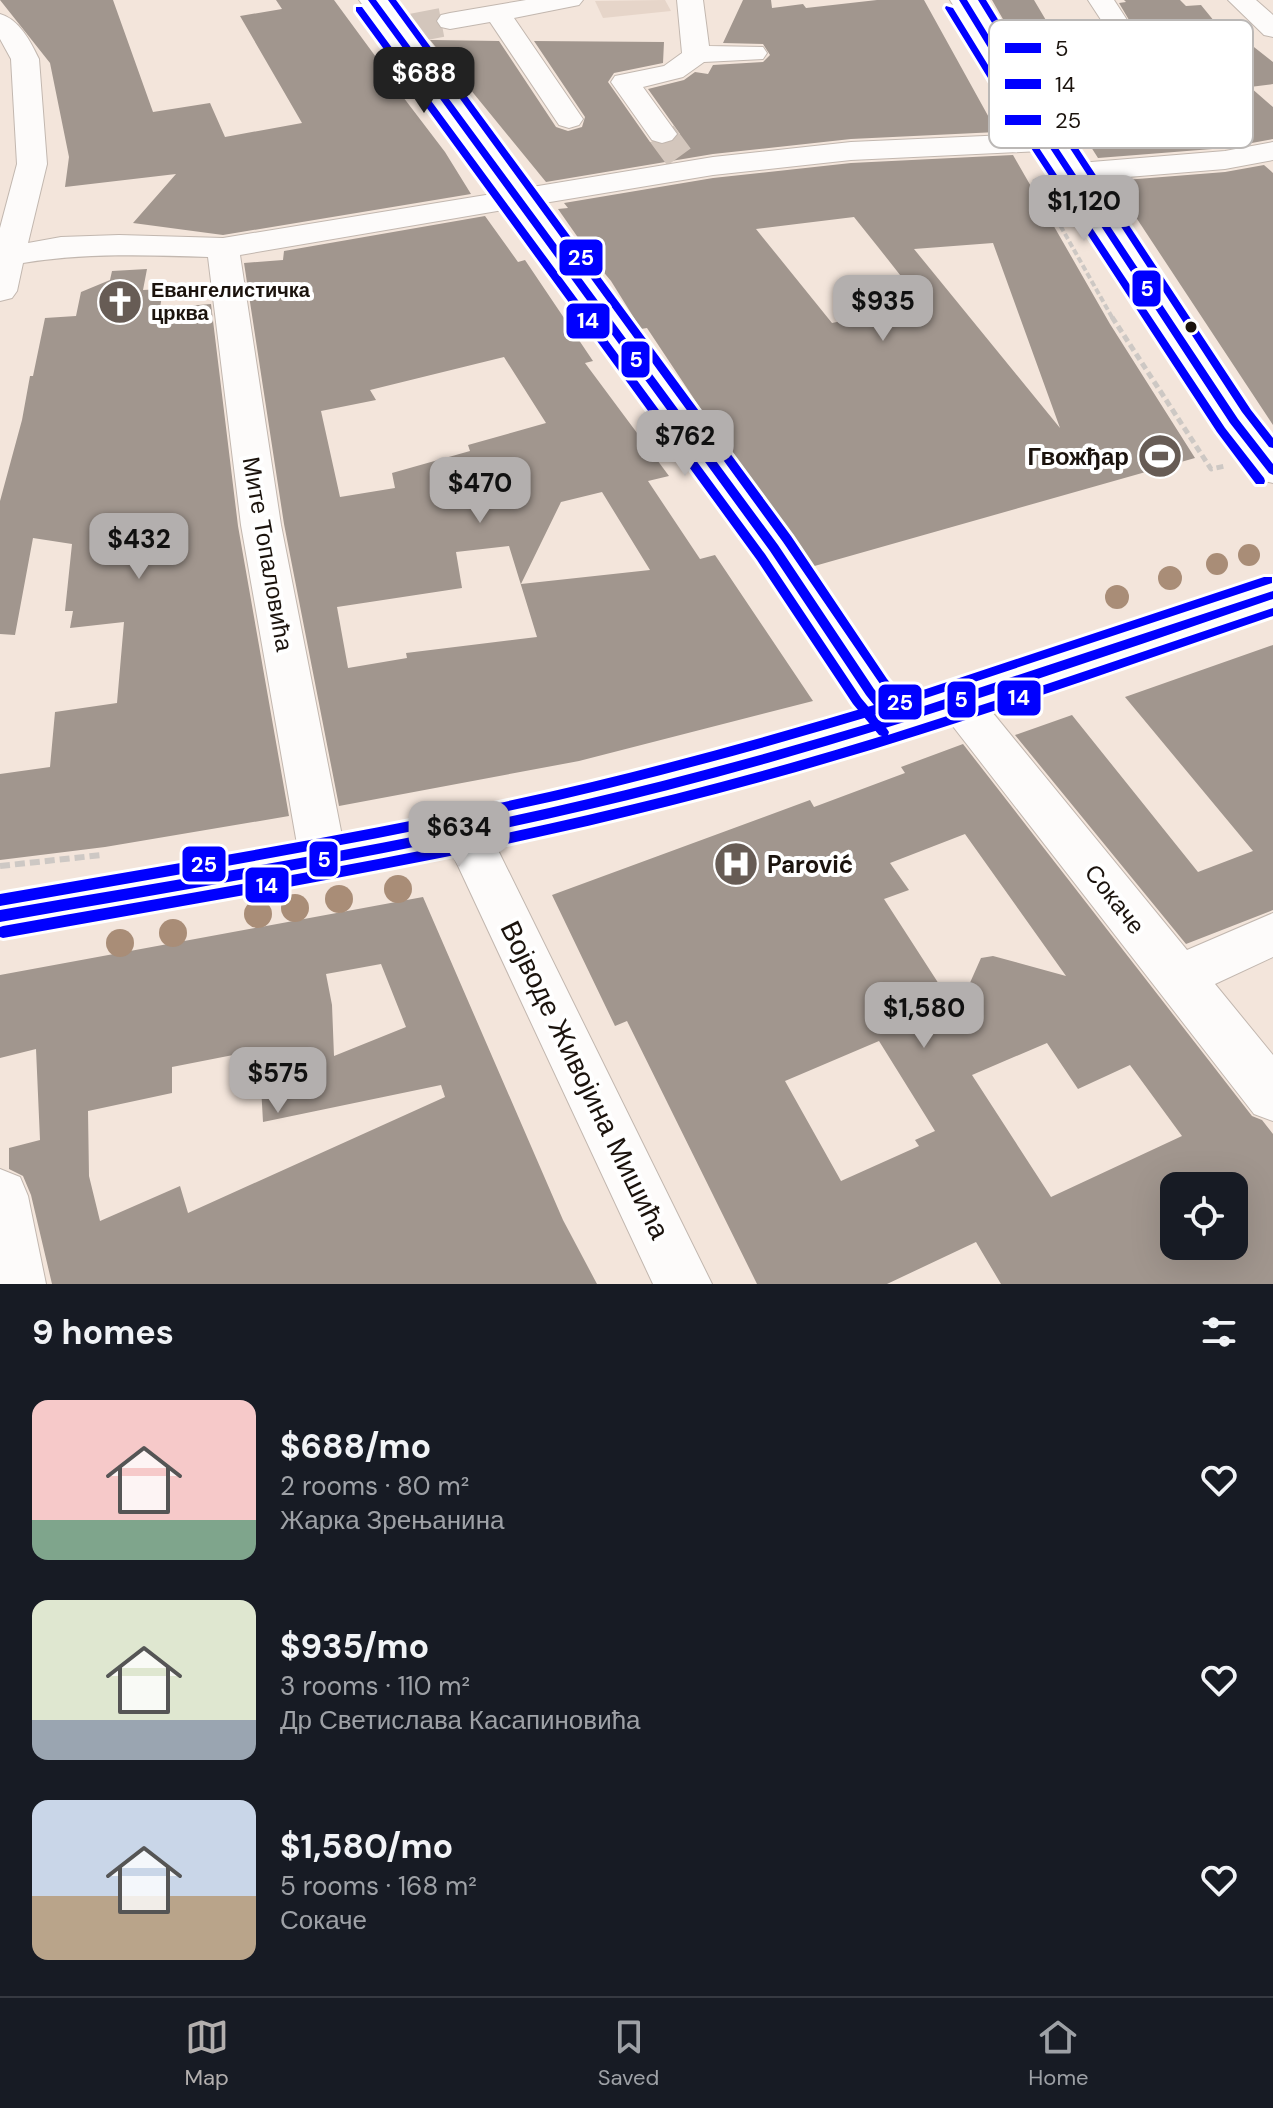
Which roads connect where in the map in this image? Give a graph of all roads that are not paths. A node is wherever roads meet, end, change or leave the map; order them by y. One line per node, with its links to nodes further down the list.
1 (372, 0): 21 (street)
2 (570, 0): 7 (street)
3 (690, 0): 14 (street)
4 (963, 0): 12 (street)
5 (1101, 0): 8 (street)
6 (1241, 0): 11 (street)
7 (497, 12): 9 (street); 15 (street)
8 (1114, 20)
9 (450, 21)
10 (0, 22): 23 (street)
11 (1273, 29)
12 (989, 42)
13 (753, 53): 14 (street)
14 (696, 54): 19 (street)
15 (569, 119)
16 (989, 145): 19 (street)
17 (1054, 148): 20 (street)
18 (1273, 151): 20 (street)
19 (676, 154): 21 (street)
20 (1072, 173): 25 (street)
21 (518, 200): 22 (street); 28 (street)
22 (223, 248): 23 (street); 30 (street, Мите Топаловића)
23 (4, 256): 24 (street)
24 (0, 291)
25 (1267, 464)
26 (1273, 595): 27 (street)
27 (958, 701): 28 (street); 33 (street, Сокаче)
28 (895, 722): 29 (street)
29 (466, 832): 30 (street); 37 (street, Војводе Живојина Мишића)
30 (323, 858): 31 (street)
31 (0, 916)
32 (1273, 934): 33 (street)
33 (1177, 978): 34 (street, Сокаче)
34 (1273, 1096)
35 (0, 1196): 36 (street)
36 (17, 1284)
37 (683, 1284)

